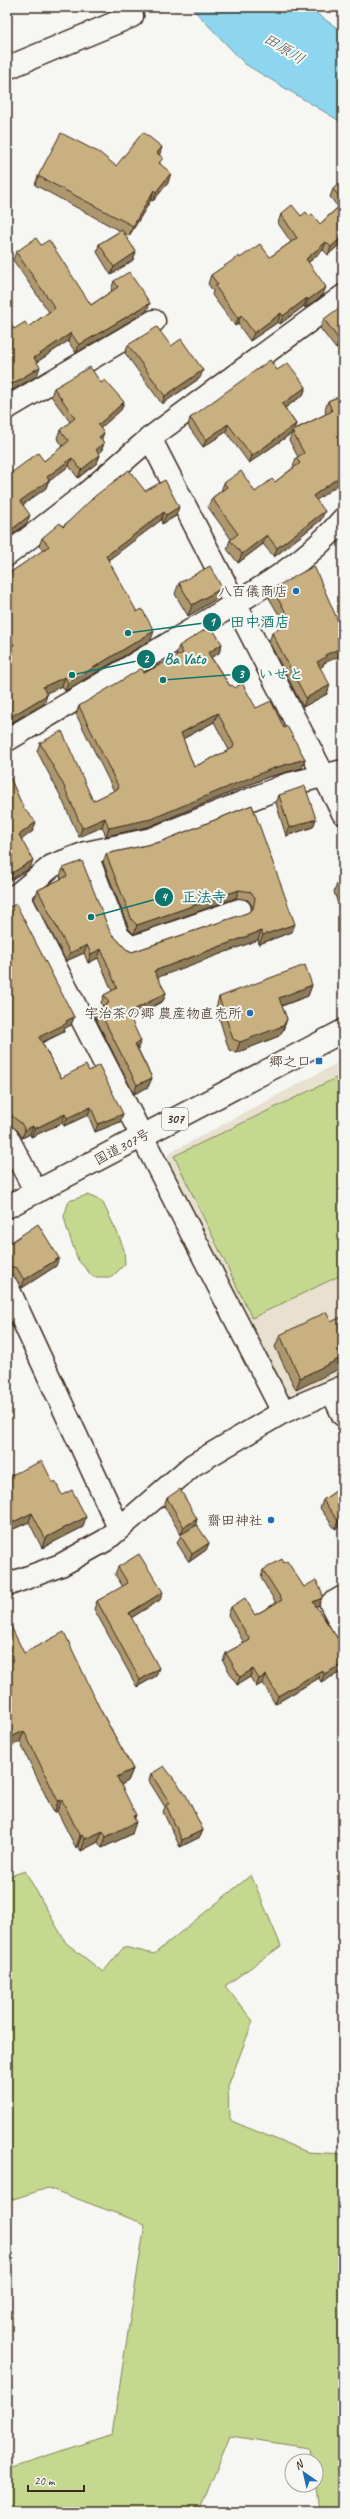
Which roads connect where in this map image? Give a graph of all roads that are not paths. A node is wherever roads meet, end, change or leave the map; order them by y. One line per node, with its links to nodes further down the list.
1 (132, 16): 2 (main road)
2 (7, 68)
3 (343, 296): 6 (main road)
4 (154, 321): 5 (main road)
5 (7, 408)
6 (150, 438): 8 (main road); 9 (main road)
7 (343, 519): 9 (main road)
8 (7, 555)
9 (235, 604): 10 (main road); 12 (main road)
10 (7, 740)
11 (343, 771): 12 (main road)
12 (322, 775): 13 (main road); 14 (main road)
13 (343, 813)
14 (86, 853): 15 (main road); 16 (main road)
15 (13, 897): 18 (main road)
16 (240, 910)
17 (343, 1031): 18 (main road, 国道307号 / 307)
18 (142, 1136): 20 (main road, 国道307号 / 307); 24 (main road)
19 (7, 1137): 20 (main road)
20 (36, 1192): 21 (main road, 国道307号 / 307)
21 (7, 1207)
22 (7, 1286): 26 (main road)
23 (337, 1389): 24 (main road); 25 (main road)
24 (283, 1412): 26 (main road)
25 (343, 1416)
26 (119, 1528): 27 (main road)
27 (7, 1585)
28 (343, 1597): 29 (main road)
29 (343, 1626)

